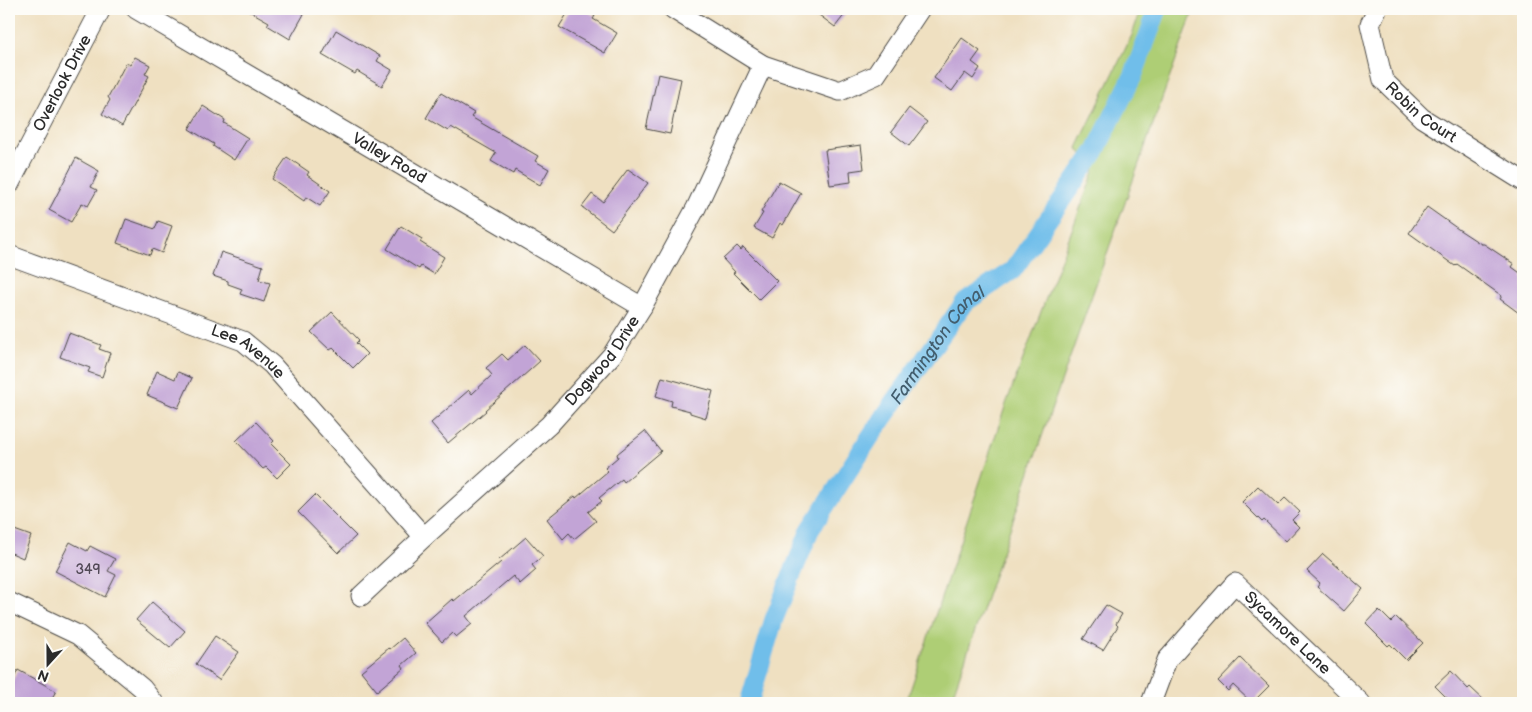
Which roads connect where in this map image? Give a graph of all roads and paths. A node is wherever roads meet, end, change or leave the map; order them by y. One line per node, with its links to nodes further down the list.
1 (102, 9): 8 (street, Overlook Drive)
2 (136, 9): 10 (street, Valley Road)
3 (673, 9): 6 (street)
4 (920, 9): 6 (street)
5 (1377, 9): 7 (street, Robin Court)
6 (763, 65): 10 (street, Dogwood Drive)
7 (1523, 181)
8 (9, 185)
9 (9, 255): 11 (street, Lee Avenue)
10 (642, 307): 11 (street, Dogwood Drive)
11 (424, 537): 12 (street, Dogwood Drive)
12 (361, 596)
13 (9, 602): 14 (street)
14 (154, 703)
15 (1151, 703): 16 (street, Sycamore Lane)
16 (1360, 703)

